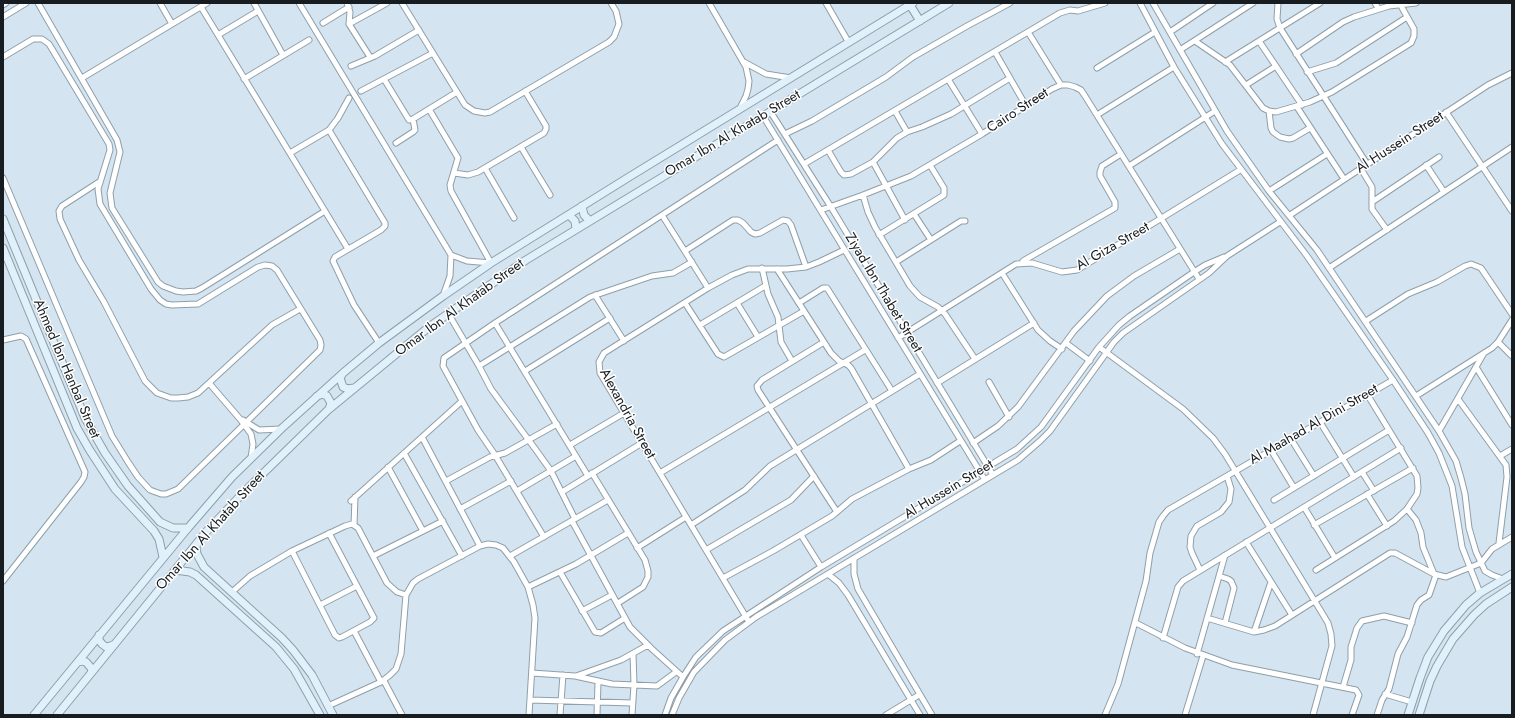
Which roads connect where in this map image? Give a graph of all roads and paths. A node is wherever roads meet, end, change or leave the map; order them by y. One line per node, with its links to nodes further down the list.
1 (6, 3): 26 (street)
2 (26, 3): 31 (street)
3 (38, 3): 62 (street)
4 (160, 3): 35 (street)
5 (207, 3): 28 (street)
6 (254, 3): 30 (street)
7 (299, 3): 148 (street)
8 (388, 3): 36 (street)
9 (402, 3): 38 (street)
10 (611, 3): 71 (street)
11 (709, 3): 54 (street)
12 (826, 3): 46 (street)
13 (949, 3): 33 (street, Omar Ibn Al Khatab Street)
14 (1010, 3): 92 (street)
15 (1104, 3): 39 (street)
16 (1140, 3): 40 (street)
17 (1153, 3): 41 (street)
18 (1212, 3): 41 (street)
19 (1253, 3): 45 (street)
20 (1278, 3): 37 (street)
21 (1320, 3): 37 (street)
22 (1375, 3): 29 (street)
23 (1416, 3): 25 (street)
24 (912, 4): 33 (street); 46 (street, Omar Ibn Al Khatab Street)
25 (1400, 4): 29 (street); 32 (street)
26 (3, 5)
27 (348, 5): 34 (street); 36 (street)
28 (201, 7): 35 (street); 42 (street)
29 (1378, 8): 50 (street)
30 (258, 11): 42 (street); 51 (street)
31 (3, 16)
32 (1407, 17): 60 (street); 73 (street)
33 (920, 21): 80 (street, Omar Ibn Al Khatab Street)
34 (323, 23)
35 (172, 24): 62 (street)
36 (349, 24): 53 (street)
37 (1280, 28): 44 (street); 50 (street)
38 (419, 30): 49 (street); 53 (street)
39 (1028, 32): 48 (street); 68 (street)
40 (1155, 32): 58 (street); 59 (street)
41 (1170, 32): 47 (street)
42 (218, 35): 65 (street)
43 (309, 40): 51 (street)
44 (1259, 40): 55 (street); 57 (street)
45 (1195, 41): 47 (street); 55 (street)
46 (849, 43): 63 (street, Omar Ibn Al Khatab Street)
47 (1180, 50): 82 (street)
48 (995, 52): 64 (street); 67 (street)
49 (433, 53): 66 (street); 72 (street)
50 (1296, 54): 60 (street)
51 (283, 55): 65 (street)
52 (3, 57): 116 (street)
53 (370, 57): 56 (street)
54 (744, 61): 63 (street); 79 (street)
55 (1226, 62): 69 (street)
56 (351, 66)
57 (1276, 66): 69 (street); 77 (street)
58 (1174, 67): 85 (street); 87 (street)
59 (1097, 68)
60 (1307, 72): 73 (street)
61 (1512, 73): 84 (street, Al Hussein Street)
62 (82, 78): 126 (street)
63 (791, 78): 79 (street, Omar Ibn Al Khatab Street)
64 (1010, 78): 75 (street); 76 (street)
65 (244, 79): 99 (street)
66 (384, 79): 70 (street); 88 (street)
67 (948, 79): 75 (street); 81 (street)
68 (1061, 85): 76 (street, Cairo Street); 85 (street, Cairo Street)
69 (1246, 85): 83 (street)
70 (361, 91)
71 (525, 91): 72 (street); 96 (street)
72 (457, 92): 78 (street)
73 (1323, 97): 77 (street); 105 (street)
74 (349, 98): 90 (street)
75 (965, 106): 91 (street); 93 (street)
76 (1026, 106): 93 (street, Cairo Street)
77 (1299, 106): 83 (street); 89 (street)
78 (430, 109): 88 (street); 113 (street)
79 (739, 110): 123 (street, Omar Ibn Al Khatab Street)
80 (770, 111): 86 (street, Omar Ibn Al Khatab Street); 92 (street, Ziyad Ibn Thabet Street)
81 (895, 111): 91 (street); 98 (street)
82 (1215, 111): 87 (street); 118 (street)
83 (1269, 111): 89 (street)
84 (1446, 112): 105 (street, Al Hussein Street); 109 (street)
85 (1098, 115): 100 (street, Cairo Street)
86 (763, 116): 94 (street, Ziyad Ibn Thabet Street); 136 (street, Omar Ibn Al Khatab Street)
87 (1205, 117): 108 (street); 112 (street)
88 (413, 119): 95 (street)
89 (1310, 128): 101 (street)
90 (329, 130): 99 (street); 144 (street)
91 (907, 132): 103 (street)
92 (785, 134): 104 (street, Ziyad Ibn Thabet Street)
93 (982, 134): 106 (street, Cairo Street)
94 (778, 140): 125 (street, Ziyad Ibn Thabet Street); 130 (street)
95 (396, 143)
96 (521, 147): 110 (street); 120 (street)
97 (1512, 147): 109 (street)
98 (828, 150): 103 (street); 104 (street)
99 (290, 153): 126 (street)
100 (1121, 154): 108 (street, Cairo Street); 152 (street)
101 (1327, 154): 115 (street); 118 (street)
102 (1439, 157): 107 (street)
103 (873, 162): 117 (street)
104 (804, 164): 124 (street, Ziyad Ibn Thabet Street)
105 (1367, 164): 111 (street, Al Hussein Street)
106 (930, 165): 117 (street, Cairo Street); 128 (street)
107 (1426, 165): 119 (street); 122 (street)
108 (1129, 166): 134 (street, Cairo Street)
109 (1482, 166): 119 (street); 127 (street)
110 (485, 168): 113 (street); 132 (street)
111 (1361, 169): 115 (street, Al Hussein Street); 122 (street)
112 (1240, 170): 134 (street, Al Giza Street); 138 (street)
113 (454, 173): 153 (street)
114 (3, 178): 225 (street)
115 (1344, 179): 131 (street, Al Hussein Street)
116 (99, 182): 168 (street); 210 (street)
117 (886, 186): 121 (street, Cairo Street); 135 (street)
118 (1269, 191): 131 (street)
119 (1444, 192): 140 (street)
120 (550, 195)
121 (863, 195): 124 (street, Cairo Street); 141 (street)
122 (1372, 202): 140 (street)
123 (582, 206): 129 (street, Omar Ibn Al Khatab Street); 136 (street)
124 (831, 207): 125 (street, Cairo Street); 180 (street, Ziyad Ibn Thabet Street)
125 (821, 210): 146 (street, Ziyad Ibn Thabet Street)
126 (325, 211): 144 (street)
127 (1512, 211)
128 (914, 214): 135 (street); 142 (street)
129 (569, 215): 139 (street); 153 (street, Omar Ibn Al Khatab Street)
130 (662, 215): 147 (street); 176 (street)
131 (1290, 215): 156 (street)
132 (514, 218)
133 (3, 219): 284 (street, Ahmed Ibn Hanbal Street)
134 (1161, 219): 145 (street, Cairo Street); 152 (street, Al Giza Street)
135 (904, 220): 141 (street)
136 (590, 221): 139 (street, Omar Ibn Al Khatab Street)
137 (965, 221): 142 (street)
138 (1280, 222): 149 (street, Al Hussein Street); 204 (street)
139 (576, 229): 171 (street, Omar Ibn Al Khatab Street)
140 (1387, 230): 156 (street)
141 (879, 235): 151 (street)
142 (931, 240): 151 (street)
143 (3, 248): 304 (street, Ahmed Ibn Hanbal Street)
144 (348, 249): 187 (street)
145 (1180, 249): 158 (street, Cairo Street); 189 (street)
146 (844, 250): 154 (street, Alexandria Street); 182 (street, Ziyad Ibn Thabet Street)
147 (685, 251): 150 (street); 154 (street)
148 (451, 255): 153 (street); 164 (street)
149 (1227, 256): 158 (street, Al Hussein Street); 160 (street, Al Hussein Street)
150 (692, 262): 162 (street); 163 (street)
151 (896, 262): 170 (street)
152 (1022, 262): 159 (street)
153 (490, 263): 164 (street, Omar Ibn Al Khatab Street)
154 (806, 267): 157 (street, Alexandria Street)
155 (762, 268): 157 (street, Alexandria Street); 161 (street); 162 (street, Alexandria Street)
156 (1329, 268): 175 (street)
157 (777, 269): 167 (street)
158 (1194, 272): 160 (street, Cairo Street); 191 (street, Al Hussein Street)
159 (1002, 273): 170 (street); 177 (street)
160 (1199, 280): 195 (street, Al Hussein Street)
161 (765, 286): 166 (street); 178 (street)
162 (708, 288): 165 (street, Alexandria Street)
163 (595, 294): 173 (street); 190 (street)
164 (443, 296): 187 (street, Omar Ibn Al Khatab Street)
165 (685, 303): 179 (street); 184 (street, Alexandria Street)
166 (737, 303): 179 (street); 181 (street)
167 (799, 303): 169 (street); 193 (street)
168 (300, 308): 210 (street); 225 (street)
169 (804, 310): 178 (street); 185 (street)
170 (941, 310): 180 (street); 197 (street)
171 (448, 313): 188 (street); 212 (street, Omar Ibn Al Khatab Street)
172 (1512, 314): 175 (street)
173 (610, 318): 184 (street); 205 (street)
174 (1512, 320): 186 (street)
175 (1366, 321): 201 (street)
176 (495, 323): 188 (street); 190 (street)
177 (1034, 323): 192 (street); 197 (street)
178 (780, 324): 181 (street); 198 (street)
179 (700, 325): 181 (street)
180 (907, 332): 182 (street); 211 (street, Ziyad Ibn Thabet Street)
181 (758, 337)
182 (898, 338): 207 (street, Ziyad Ibn Thabet Street)
183 (3, 340): 320 (street)
184 (624, 341): 222 (street, Alexandria Street)
185 (824, 342): 198 (street); 200 (street)
186 (1498, 342): 194 (street); 196 (street)
187 (379, 343): 206 (street, Omar Ibn Al Khatab Street)
188 (465, 343): 202 (street); 218 (street)
189 (1066, 343): 192 (street); 199 (street)
190 (510, 347): 202 (street); 205 (street)
191 (1099, 347): 195 (street); 199 (street, Al Hussein Street)
192 (1062, 349): 223 (street)
193 (865, 350): 200 (street); 213 (street)
194 (1485, 352): 203 (street); 215 (street)
195 (1107, 353): 253 (street); 258 (street, Al Hussein Street)
196 (1512, 356)
197 (975, 359): 211 (street)
198 (792, 361): 220 (street)
199 (1090, 361): 249 (street, Al Hussein Street)
200 (844, 363): 219 (street); 220 (street)
201 (1395, 364): 204 (street); 215 (street)
202 (479, 366): 233 (street)
203 (1476, 367): 217 (street); 227 (street)
204 (1386, 370): 208 (street)
205 (525, 371): 226 (street)
206 (343, 373): 212 (street); 216 (street, Omar Ibn Al Khatab Street)
207 (920, 374): 213 (street); 234 (street, Ziyad Ibn Thabet Street)
208 (1393, 380): 214 (street, Al Maahad Al Dini Street); 309 (street)
209 (989, 382): 223 (street)
210 (209, 383): 225 (street)
211 (937, 383): 236 (street, Ziyad Ibn Thabet Street)
212 (354, 388): 221 (street, Omar Ibn Al Khatab Street)
213 (892, 391): 219 (street)
214 (1367, 394): 224 (street, Al Maahad Al Dini Street); 229 (street)
215 (1416, 396): 230 (street)
216 (316, 398): 221 (street); 228 (street, Omar Ibn Al Khatab Street)
217 (1458, 399): 230 (street); 245 (street)
218 (462, 401): 231 (street); 243 (street)
219 (872, 404): 240 (street); 251 (street)
220 (769, 408): 240 (street); 256 (street)
221 (328, 410): 292 (street, Omar Ibn Al Khatab Street)
222 (624, 413): 235 (street, Alexandria Street); 237 (street)
223 (1009, 417): 236 (street)
224 (1320, 422): 232 (street, Al Maahad Al Dini Street); 246 (street)
225 (244, 423): 228 (street); 247 (street)
226 (557, 424): 233 (street); 237 (street)
227 (1512, 425)
228 (281, 429): 247 (street, Omar Ibn Al Khatab Street)
229 (1389, 430): 238 (street); 246 (street)
230 (1440, 431): 307 (street)
231 (422, 437): 242 (street); 264 (street)
232 (1291, 439): 241 (street, Al Maahad Al Dini Street); 261 (street)
233 (529, 440): 243 (street); 252 (street)
234 (960, 441): 251 (street); 254 (street, Ziyad Ibn Thabet Street)
235 (642, 442): 256 (street, Alexandria Street); 257 (street)
236 (973, 443): 249 (street, Ziyad Ibn Thabet Street)
237 (570, 445): 244 (street)
238 (1401, 448): 250 (street); 255 (street)
239 (1512, 449): 245 (street)
240 (797, 450): 259 (street); 281 (street)
241 (1271, 450): 253 (street, Al Maahad Al Dini Street); 266 (street)
242 (404, 453): 248 (street); 279 (street)
243 (495, 455): 264 (street); 265 (street)
244 (576, 456): 252 (street); 257 (street)
245 (1500, 456): 294 (street)
246 (1342, 458): 261 (street); 262 (street)
247 (251, 459): 284 (street, Omar Ibn Al Khatab Street)
248 (388, 467): 280 (street); 286 (street)
249 (988, 467): 254 (street, Al Hussein Street); 258 (street, Ziyad Ibn Thabet Street)
250 (1413, 468): 268 (street); 275 (street)
251 (909, 469): 276 (street)
252 (550, 471): 267 (street); 269 (street)
253 (1236, 471): 260 (street, Al Maahad Al Dini Street); 285 (street)
254 (980, 472): 263 (street, Ziyad Ibn Thabet Street); 308 (street, Al Hussein Street)
255 (1362, 472): 262 (street); 268 (street)
256 (660, 473): 277 (street, Alexandria Street)
257 (590, 475): 269 (street); 271 (street)
258 (992, 475): 263 (street, Al Hussein Street)
259 (814, 476): 276 (street); 297 (street)
260 (1227, 476): 311 (street); 339 (street, Al Maahad Al Dini Street)
261 (1314, 476): 266 (street)
262 (1354, 477): 273 (street)
263 (985, 480): 305 (street, Al Hussein Street)
264 (446, 481): 274 (street)
265 (511, 481): 267 (street); 274 (street)
266 (1294, 488): 272 (street)
267 (517, 491): 291 (street)
268 (1374, 491): 270 (street)
269 (562, 492): 278 (street)
270 (1367, 494): 282 (street); 283 (street)
271 (608, 500): 278 (street); 288 (street)
272 (1274, 500)
273 (1304, 507): 282 (street); 285 (street)
274 (460, 509): 295 (street)
275 (1407, 509): 283 (street); 316 (street)
276 (837, 512): 289 (street)
277 (686, 517): 281 (street, Alexandria Street); 296 (street)
278 (573, 520): 291 (street); 303 (street)
279 (443, 522): 286 (street); 301 (street)
280 (354, 525): 287 (street); 300 (street)
281 (691, 525): 297 (street, Alexandria Street)
282 (1314, 525): 306 (street)
283 (1387, 526): 306 (street)
284 (188, 528): 304 (street, Omar Ibn Al Khatab Street)
285 (1270, 528): 293 (street); 330 (street)
286 (423, 531): 300 (street)
287 (329, 533): 298 (street); 322 (street)
288 (628, 533): 296 (street); 303 (street)
289 (801, 535): 308 (street); 318 (street)
290 (1512, 536): 294 (street)
291 (544, 537): 302 (street)
292 (198, 542): 310 (street, Omar Ibn Al Khatab Street); 325 (street)
293 (1246, 542): 299 (street); 321 (street)
294 (1499, 543): 307 (street)
295 (480, 546): 301 (street); 302 (street)
296 (637, 548): 331 (street)
297 (706, 550): 318 (street, Alexandria Street)
298 (292, 551): 325 (street); 332 (street)
299 (1225, 555): 311 (street); 317 (street)
300 (373, 556): 327 (street)
301 (462, 556): 327 (street)
302 (510, 556): 323 (street)
303 (591, 556): 313 (street); 328 (street)
304 (163, 558): 344 (street, Omar Ibn Al Khatab Street)
305 (854, 558): 314 (street, Al Hussein Street); 364 (street)
306 (1335, 558): 312 (street)
307 (1481, 563): 309 (street); 319 (street)
308 (821, 567): 335 (street, Al Hussein Street)
309 (1469, 567): 316 (street); 326 (street)
310 (175, 570): 329 (street); 346 (street, Omar Ibn Al Khatab Street)
311 (1200, 570): 345 (street)
312 (1316, 570)
313 (560, 572): 323 (street); 333 (street)
314 (828, 574): 338 (street, Al Hussein Street); 366 (street)
315 (1512, 574): 319 (street)
316 (1435, 575): 330 (street); 341 (street)
317 (1219, 576): 337 (street); 340 (street)
318 (723, 578): 335 (street, Alexandria Street)
319 (1503, 579): 326 (street)
320 (3, 581)
321 (1272, 582): 334 (street); 343 (street)
322 (357, 586): 332 (street); 342 (street)
323 (528, 587): 354 (street)
324 (1512, 587): 392 (street)
325 (232, 592): 329 (street); 371 (street)
326 (1480, 594): 369 (street)
327 (406, 595): 358 (street)
328 (612, 595): 331 (street); 333 (street)
329 (225, 600): 374 (street)
330 (1315, 601): 334 (street); 360 (street)
331 (618, 603): 336 (street)
332 (320, 605): 342 (street)
333 (582, 611): 336 (street)
334 (1292, 615): 343 (street)
335 (745, 616): 338 (street, Alexandria Street); 357 (street, Al Hussein Street)
336 (625, 618): 347 (street)
337 (1207, 618): 340 (street); 349 (street)
338 (749, 622): 382 (street, Al Hussein Street)
339 (1136, 623): 345 (street); 386 (street, Al Maahad Al Dini Street)
340 (1225, 623): 343 (street)
341 (1412, 623): 362 (street); 363 (street)
342 (354, 631): 358 (street)
343 (1254, 632)
344 (99, 635): 346 (street); 351 (street, Omar Ibn Al Khatab Street)
345 (1163, 638): 349 (street)
346 (114, 644): 353 (street, Omar Ibn Al Khatab Street)
347 (648, 645): 348 (street); 352 (street)
348 (633, 654): 356 (street); 361 (street)
349 (1197, 654): 350 (street)
350 (1203, 656): 360 (street); 387 (street)
351 (78, 662): 353 (street); 372 (street, Omar Ibn Al Khatab Street)
352 (676, 672): 357 (street); 361 (street)
353 (91, 673): 373 (street, Omar Ibn Al Khatab Street)
354 (532, 673): 355 (street); 365 (street)
355 (563, 675): 356 (street); 367 (street)
356 (575, 676): 359 (street)
357 (683, 677): 381 (street, Al Hussein Street)
358 (383, 682): 371 (street); 376 (street)
359 (598, 682): 361 (street); 368 (street)
360 (1323, 683): 362 (street); 388 (street)
361 (634, 685): 370 (street)
362 (1343, 687): 389 (street)
363 (1385, 694): 369 (street); 390 (street)
364 (919, 695): 366 (street); 385 (street)
365 (530, 700): 367 (street); 377 (street)
366 (911, 700): 383 (street); 384 (street)
367 (561, 701): 368 (street); 378 (street)
368 (597, 702): 370 (street); 379 (street)
369 (1412, 702): 391 (street)
370 (633, 703): 380 (street)
371 (328, 706): 375 (street)
372 (34, 715)
373 (57, 715)
374 (320, 715)
375 (333, 715)
376 (402, 715)
377 (529, 715)
378 (560, 715)
379 (597, 715)
380 (632, 715)
381 (665, 715)
382 (672, 715)
383 (886, 715)
384 (920, 715)
385 (932, 715)
386 (1105, 715)
387 (1185, 715)
388 (1313, 715)
389 (1352, 715)
390 (1377, 715)
391 (1408, 715)
392 (1419, 715)

